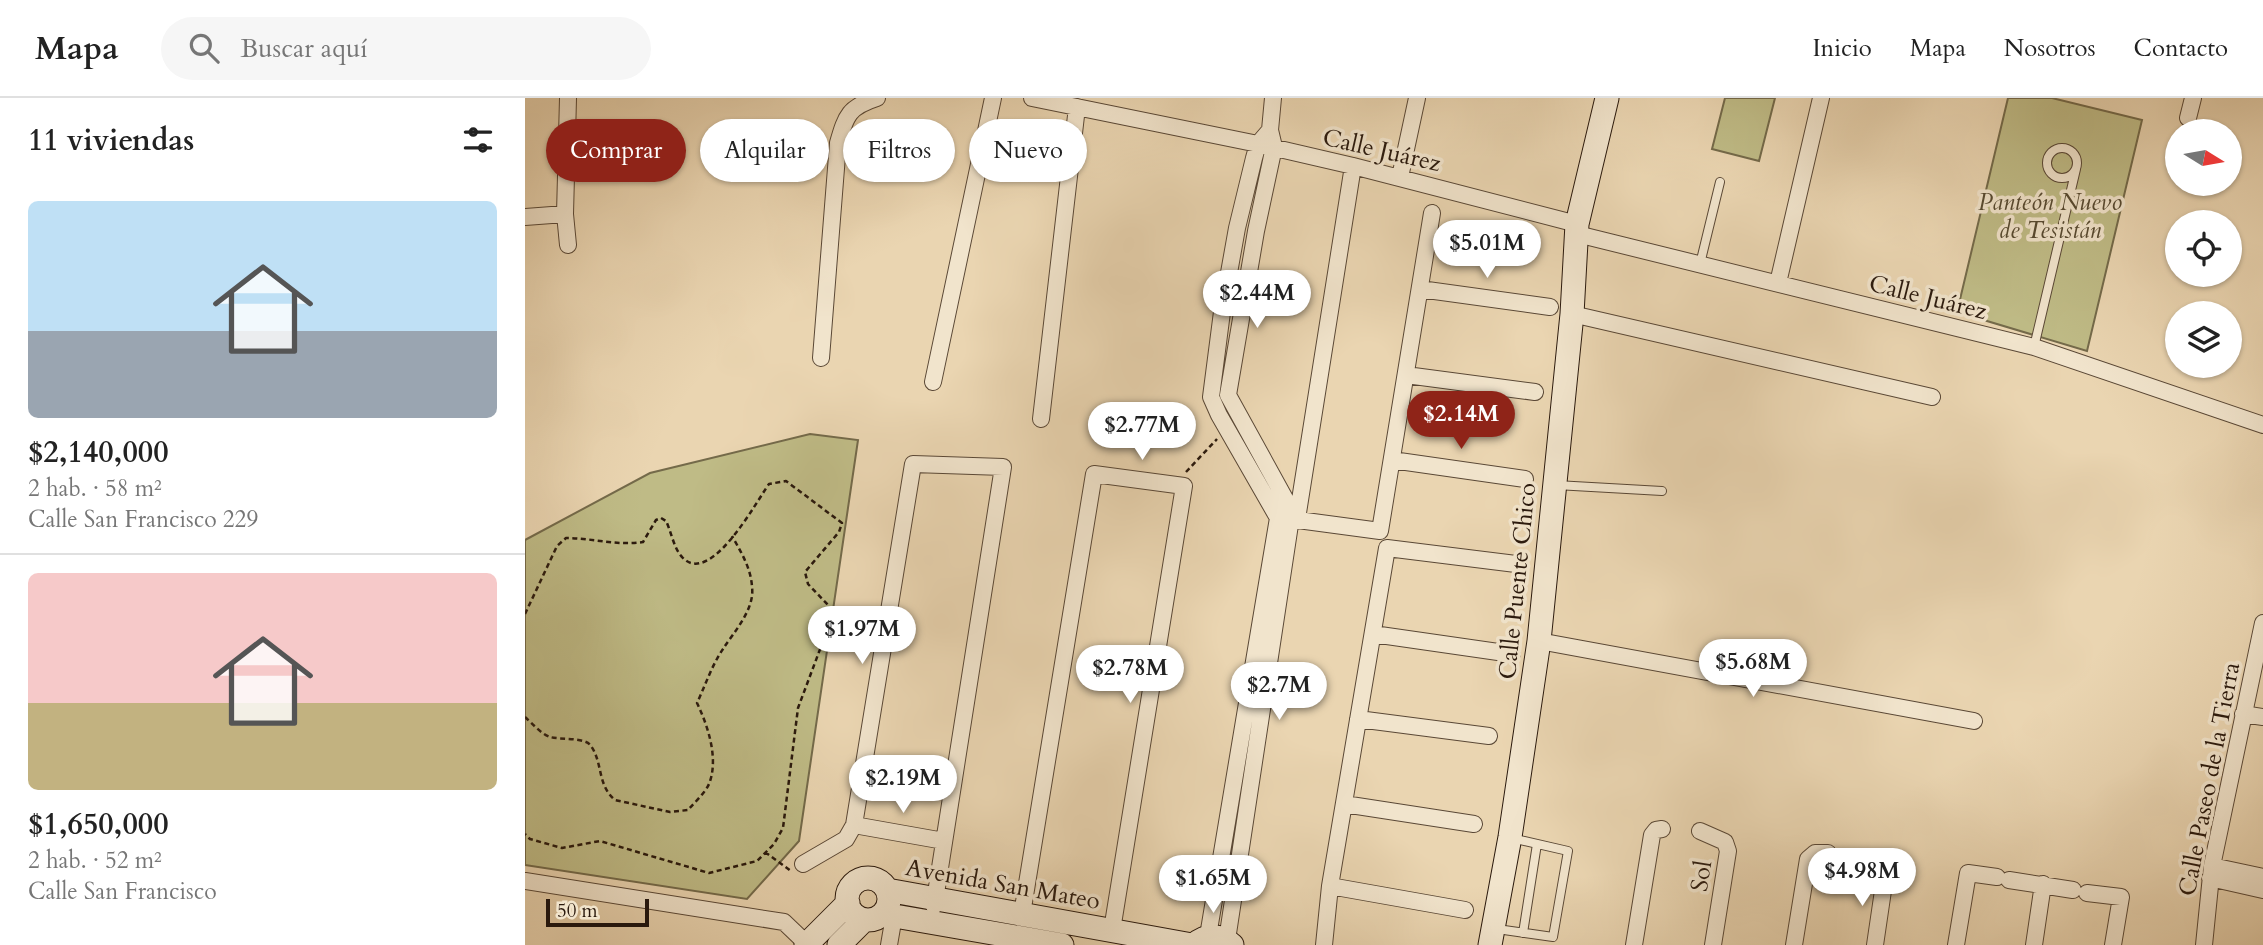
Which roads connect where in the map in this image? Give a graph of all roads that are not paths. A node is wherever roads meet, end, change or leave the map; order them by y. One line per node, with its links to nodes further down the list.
1 (568, 98): 18 (street)
2 (877, 98): 32 (street)
3 (993, 98): 34 (street)
4 (1032, 98): 10 (street, Calle Juárez)
5 (1273, 98): 12 (street)
6 (1417, 98): 15 (street)
7 (1607, 98): 21 (main road, Calle Puente Chico)
8 (1821, 98): 25 (street)
9 (2193, 98): 11 (street)
10 (1077, 107): 12 (street, Calle Juárez); 39 (street)
11 (2188, 118)
12 (1266, 146): 13 (street, Calle Juárez); 20 (street); 22 (street)
13 (1353, 166): 15 (street, Calle Juárez); 45 (street)
14 (2076, 169): 31 (lane)
15 (1400, 177): 21 (street, Calle Juárez)
16 (1720, 181): 24 (lane)
17 (1432, 213): 26 (street)
18 (565, 214): 19 (street); 23 (street)
19 (525, 217)
20 (1237, 228): 22 (street); 28 (street)
21 (1577, 229): 24 (street, Calle Juárez); 29 (main road, Calle Puente Chico)
22 (1255, 231): 30 (street)
23 (568, 245)
24 (1700, 264): 25 (street, Calle Juárez)
25 (1778, 284): 31 (street, Calle Juárez)
26 (1420, 289): 27 (street); 33 (street)
27 (1550, 307)
28 (1222, 312): 30 (street); 38 (street)
29 (1572, 314): 37 (street); 43 (main road, Calle Puente Chico)
30 (1241, 315): 36 (street)
31 (2034, 346): 40 (street, Calle Juárez)
32 (821, 358)
33 (1406, 376): 35 (street); 41 (street)
34 (933, 382)
35 (1535, 392)
36 (1228, 396): 38 (street); 45 (street)
37 (1932, 397)
38 (1213, 405): 45 (street)
39 (1041, 419)
40 (2263, 425)
41 (1392, 460): 42 (street); 45 (street)
42 (1525, 479)
43 (1555, 485): 44 (lane); 49 (main road, Calle Puente Chico)
44 (1662, 491)
45 (1289, 518): 87 (street)
46 (1516, 564): 48 (street)
47 (2263, 623): 51 (street, Calle Paseo de la Tierra)
48 (1373, 634): 50 (street); 53 (street)
49 (1539, 640): 54 (street); 61 (main road, Calle Puente Chico)
50 (1512, 654)
51 (2251, 705): 52 (street); 67 (street, Calle Paseo de la Tierra)
52 (2263, 717)
53 (1358, 719): 55 (street); 56 (street)
54 (1974, 721)
55 (1489, 736)
56 (1344, 804): 57 (street); 71 (street)
57 (1474, 824)
58 (854, 825): 62 (street); 62 (street); 66 (street)
59 (1662, 829): 93 (street)
60 (1700, 831): 94 (street, Sol)
61 (1510, 837): 63 (lane); 84 (main road, Calle Puente Chico)
62 (944, 841): 74 (street)
63 (1537, 844): 82 (lane); 86 (lane)
64 (1828, 852): 95 (street)
65 (1869, 859): 96 (street)
66 (803, 864)
67 (2211, 872): 68 (street); 73 (street); 100 (street, Calle Paseo de la Tierra)
68 (2263, 877)
69 (525, 881): 88 (street)
70 (2043, 884): 97 (street); 98 (street); 99 (street)
71 (1330, 886): 77 (street); 92 (street)
72 (887, 890): 74 (main road, Avenida San Mateo); 75 (main road, Avenida San Mateo); 79 (main road, Avenida San Mateo)
73 (2263, 890)
74 (935, 899): 76 (main road, Avenida San Mateo); 80 (street)
75 (848, 903): 79 (main road); 88 (main road, Avenida San Mateo)
76 (985, 907): 78 (main road, Avenida San Mateo); 85 (street)
77 (1465, 910)
78 (1023, 914): 81 (street); 83 (main road, Avenida San Mateo)
79 (880, 916): 80 (main road, Avenida San Mateo); 89 (main road); 90 (street)
80 (932, 922): 85 (main road, Avenida San Mateo)
81 (1112, 930): 83 (main road, Avenida San Mateo); 87 (main road, Avenida San Mateo)
82 (1523, 933): 84 (lane); 86 (lane)
83 (1076, 934)
84 (1492, 937)
85 (980, 938): 91 (main road, Avenida San Mateo)
86 (1553, 941)
87 (1211, 942)
88 (807, 944)
89 (838, 945)
90 (889, 945)
91 (1062, 945)
92 (1324, 945)
93 (1634, 945)
94 (1713, 945)
95 (1794, 945)
96 (1875, 945)
97 (1956, 945)
98 (2034, 945)
99 (2113, 945)
100 (2204, 945)

